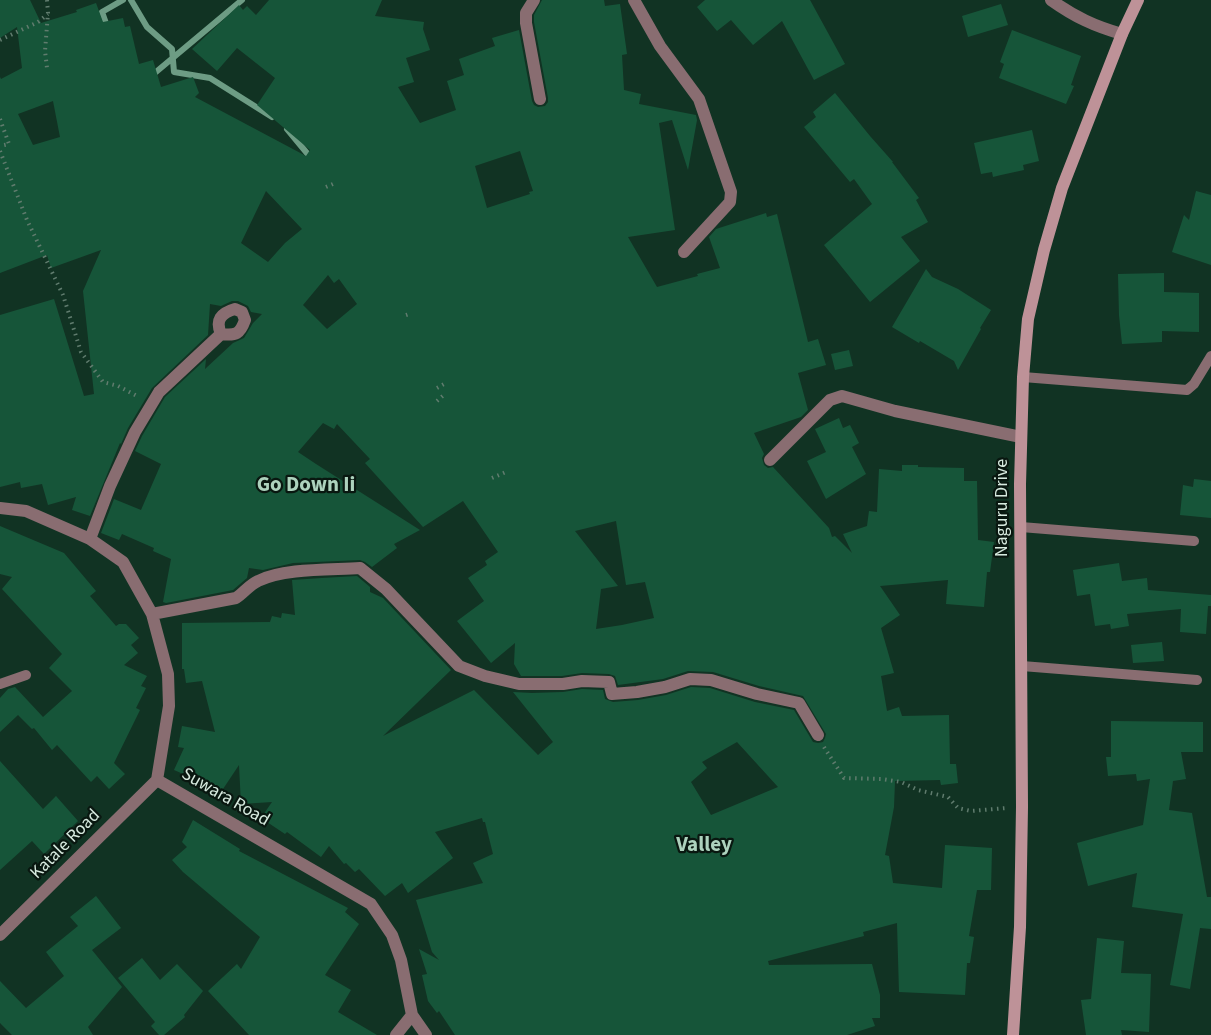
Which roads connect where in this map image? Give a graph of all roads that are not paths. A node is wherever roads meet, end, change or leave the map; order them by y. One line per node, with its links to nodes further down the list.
1 (534, 0): 6 (street)
2 (634, 0): 7 (street)
3 (1051, 0): 5 (street)
4 (1138, 0): 5 (street, Naguru Drive)
5 (1122, 34): 10 (street, Naguru Drive)
6 (540, 99)
7 (684, 252)
8 (222, 334): 15 (street)
9 (1211, 356): 10 (lane)
10 (1023, 376): 11 (street, Naguru Drive)
11 (1021, 437): 12 (street); 14 (street, Naguru Drive)
12 (770, 460)
13 (0, 508): 15 (street, Suwara Road)
14 (1021, 527): 16 (lane); 18 (street, Naguru Drive)
15 (90, 539): 17 (street, Suwara Road)
16 (1194, 541)
17 (152, 614): 22 (street); 23 (street, Suwara Road)
18 (1022, 666): 20 (lane); 28 (street, Naguru Drive)
19 (26, 675): 21 (lane)
20 (1197, 681)
21 (0, 684)
22 (818, 735)
23 (158, 780): 24 (street, Katale Road); 25 (street, Suwara Road)
24 (0, 935)
25 (412, 1015): 26 (street); 27 (street, Suwara Road)
26 (396, 1035)
27 (426, 1035)
28 (1013, 1035)

